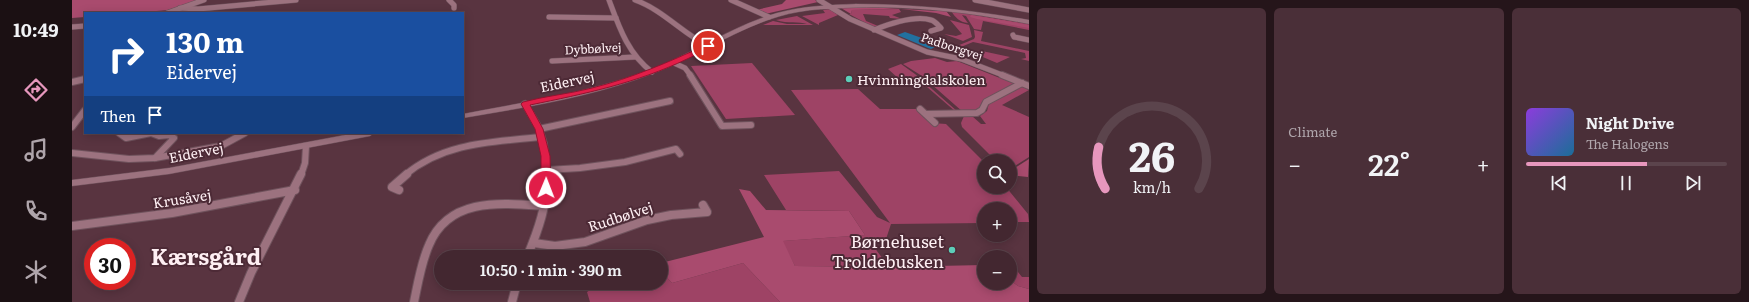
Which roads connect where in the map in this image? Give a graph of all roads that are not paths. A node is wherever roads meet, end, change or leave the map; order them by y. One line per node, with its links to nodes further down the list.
1 (204, 0): 11 (street)
2 (296, 0): 11 (street)
3 (449, 0): 12 (street)
4 (608, 0): 17 (street, Dybbølvej)
5 (635, 0): 25 (street)
6 (730, 0): 16 (street)
7 (819, 0): 10 (street, Padborgvej)
8 (975, 0): 13 (street)
9 (886, 2): 10 (street, Eidervej); 18 (street, Eidervej)
10 (829, 6): 16 (street, Eidervej); 21 (street, Padborgvej)
11 (180, 8): 14 (street)
12 (454, 8)
13 (1029, 10)
14 (170, 12)
15 (549, 17): 17 (street)
16 (769, 17): 25 (street, Eidervej)
17 (616, 18): 26 (street, Dybbølvej)
18 (1029, 22)
19 (84, 26): 20 (street)
20 (72, 27)
21 (874, 30): 22 (street, Padborgvej); 32 (street, Padborgvej)
22 (931, 31)
23 (1013, 35): 24 (street)
24 (1029, 40)
25 (708, 46): 28 (street, Eidervej)
26 (635, 57): 27 (street, Dybbølvej); 29 (street, Dybbølvej)
27 (552, 61)
28 (674, 63): 29 (street, Eidervej); 40 (street)
29 (652, 72): 34 (street, Eidervej)
30 (84, 80): 31 (street)
31 (72, 82)
32 (1026, 85): 37 (street, Padborgvej)
33 (670, 101): 42 (street)
34 (525, 104): 38 (street, Eidervej); 42 (street)
35 (920, 109): 37 (street)
36 (84, 111): 41 (street)
37 (926, 114): 39 (street)
38 (464, 116)
39 (935, 123)
40 (751, 125)
41 (72, 128)
42 (540, 133): 52 (street); 55 (street)
43 (120, 134): 45 (street)
44 (151, 134): 51 (street)
45 (151, 134)
46 (243, 134): 51 (street)
47 (365, 134): 48 (street, Eidervej)
48 (306, 146): 53 (street, Eidervej); 54 (street)
49 (72, 153): 51 (street)
50 (680, 154): 52 (street)
51 (155, 158)
52 (547, 170): 57 (street)
53 (72, 183)
54 (295, 190): 58 (street, Krusåvej); 62 (street)
55 (399, 190)
56 (704, 205): 59 (street, Rudbølvej)
57 (544, 206): 59 (street); 63 (street)
58 (72, 226)
59 (534, 243): 60 (street)
60 (530, 250)
61 (515, 290): 64 (street)
62 (239, 302)
63 (414, 302)
64 (512, 302)

